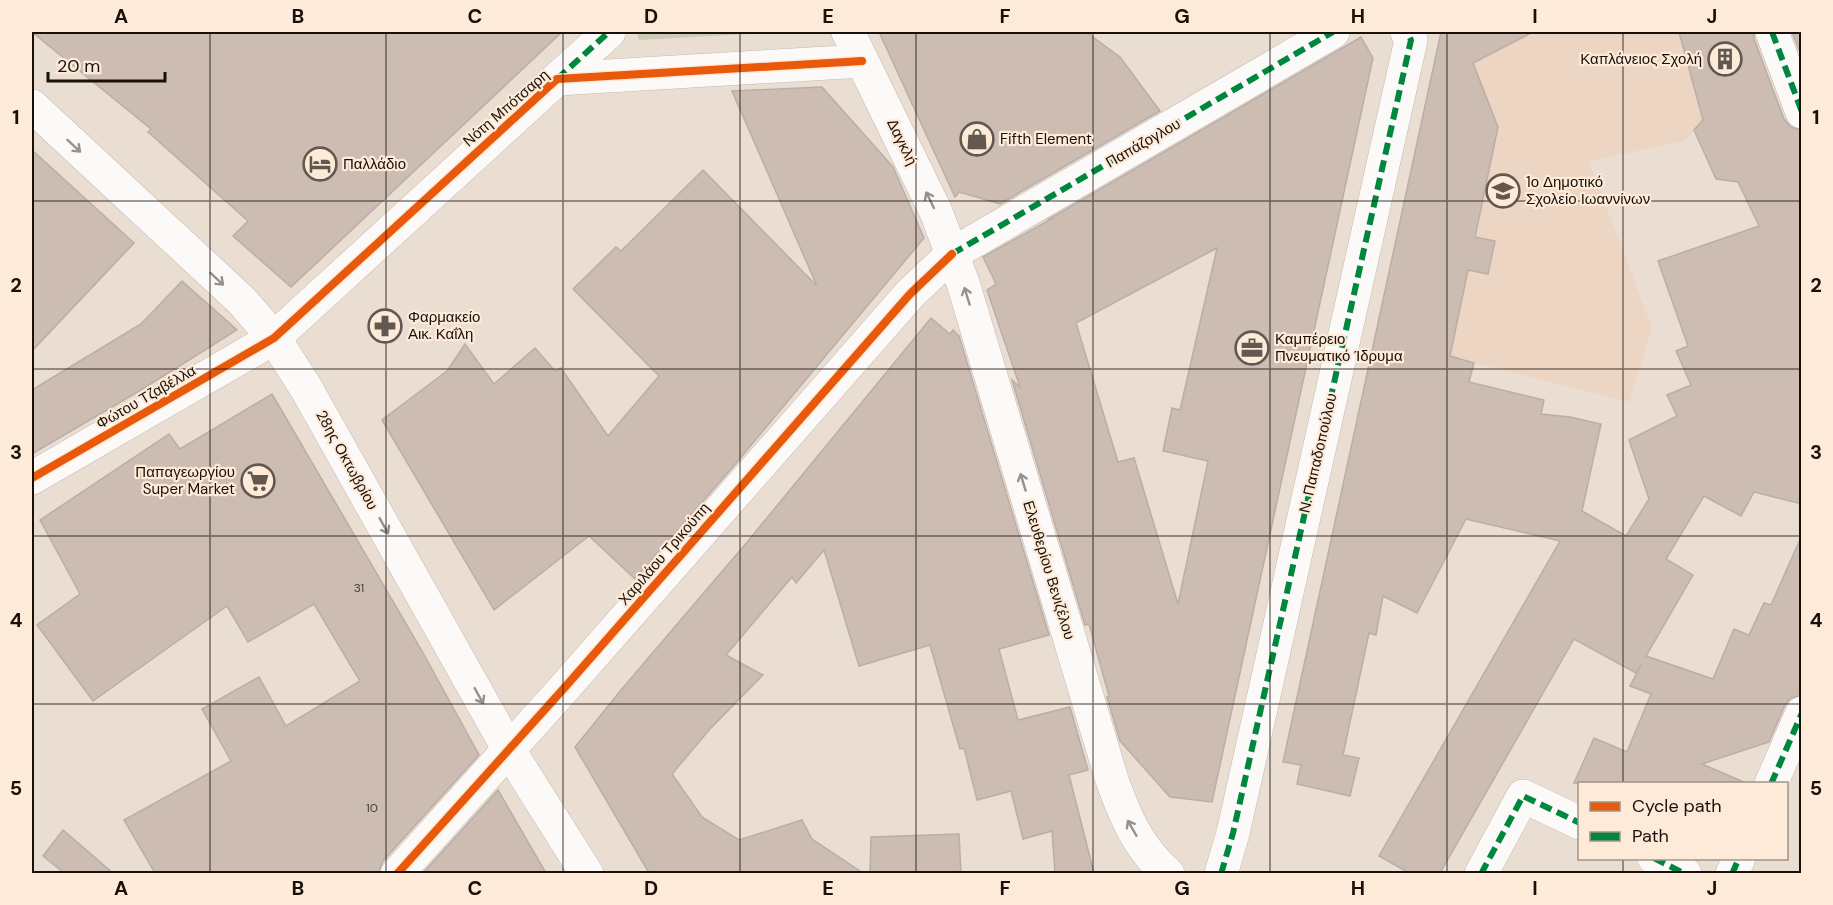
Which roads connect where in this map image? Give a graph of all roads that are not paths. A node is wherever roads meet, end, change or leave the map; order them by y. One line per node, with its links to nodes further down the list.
1 (609, 32): 7 (street)
2 (848, 32): 6 (street, Δαγκλή)
3 (1333, 32): 10 (street, Παπάζογλου)
4 (1407, 32): 21 (street, Ν. Παπαδοπούλου)
5 (1772, 32): 9 (street)
6 (862, 61): 7 (street, Νότη Μπότσαρη); 10 (street, Δαγκλή, one-way to 6)
7 (556, 79): 11 (street, Νότη Μπότσαρη)
8 (32, 106): 11 (street, 28ης Οκτωβρίου, one-way to 11)
9 (1802, 112)
10 (952, 254): 14 (street, Χαριλάου Τρικούπη); 20 (street, Ελευθερίου Βενιζέλου, one-way to 10)
11 (274, 338): 12 (street, Φώτου Τζαβέλλα); 14 (street, 28ης Οκτωβρίου, one-way to 14)
12 (32, 478)
13 (1802, 713): 15 (street)
14 (509, 750): 18 (street, Χαριλάου Τρικούπη); 19 (street, 28ης Οκτωβρίου)
15 (1771, 782)
16 (1578, 822): 22 (street)
17 (1658, 860): 23 (street)
18 (397, 873)
19 (587, 873)
20 (1168, 873)
21 (1221, 873)
22 (1481, 873)
23 (1685, 873)

